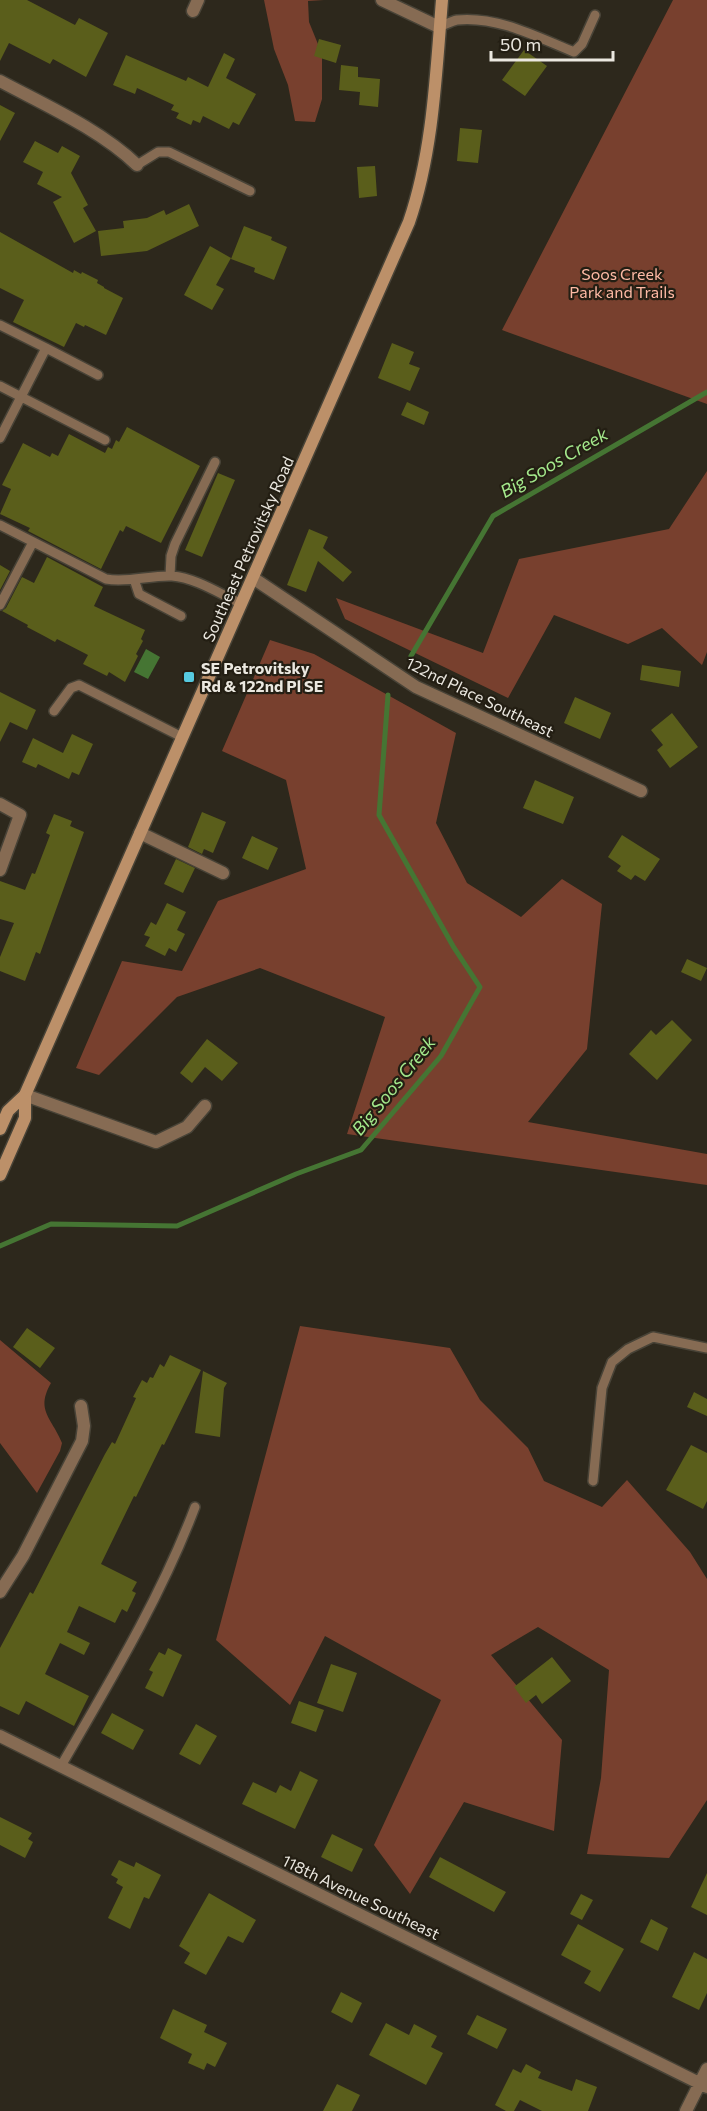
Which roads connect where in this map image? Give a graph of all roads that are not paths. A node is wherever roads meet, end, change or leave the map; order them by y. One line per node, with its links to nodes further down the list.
1 (382, 0): 4 (street)
2 (442, 0): 4 (main road, Southeast Petrovitsky Road)
3 (596, 15): 4 (lane)
4 (439, 27): 19 (main road, Southeast Petrovitsky Road)
5 (0, 81): 6 (street)
6 (137, 165): 7 (lane)
7 (250, 191)
8 (0, 325): 9 (lane)
9 (46, 348): 10 (lane); 12 (lane)
10 (98, 375)
11 (0, 386): 12 (lane)
12 (21, 397): 13 (lane); 14 (lane)
13 (0, 438)
14 (105, 440)
15 (215, 462): 18 (lane)
16 (0, 525): 17 (lane)
17 (33, 542): 20 (lane); 22 (lane)
18 (170, 576): 20 (lane); 21 (lane)
19 (253, 578): 21 (main road, Southeast Petrovitsky Road); 26 (street, 122nd Place Southeast)
20 (134, 579): 23 (lane)
21 (242, 604): 25 (main road, Southeast Petrovitsky Road)
22 (0, 605)
23 (181, 616)
24 (54, 711): 25 (lane)
25 (182, 737): 28 (main road, Southeast Petrovitsky Road)
26 (641, 791)
27 (0, 804): 29 (street)
28 (140, 833): 30 (street); 31 (main road, Southeast Petrovitsky Road)
29 (0, 870)
30 (224, 873)
31 (25, 1095): 32 (street); 33 (main road, Southeast Petrovitsky Road); 34 (main road, Southeast Petrovitsky Road)
32 (205, 1106)
33 (0, 1129)
34 (0, 1174)
35 (707, 1348): 37 (lane)
36 (81, 1406): 39 (street)
37 (593, 1481)
38 (195, 1507): 41 (lane)
39 (0, 1592)
40 (0, 1736): 41 (street, 118th Avenue Southeast)
41 (61, 1766): 43 (street, 118th Avenue Southeast)
42 (707, 2069): 43 (street)
43 (703, 2085): 44 (street)
44 (686, 2111)

